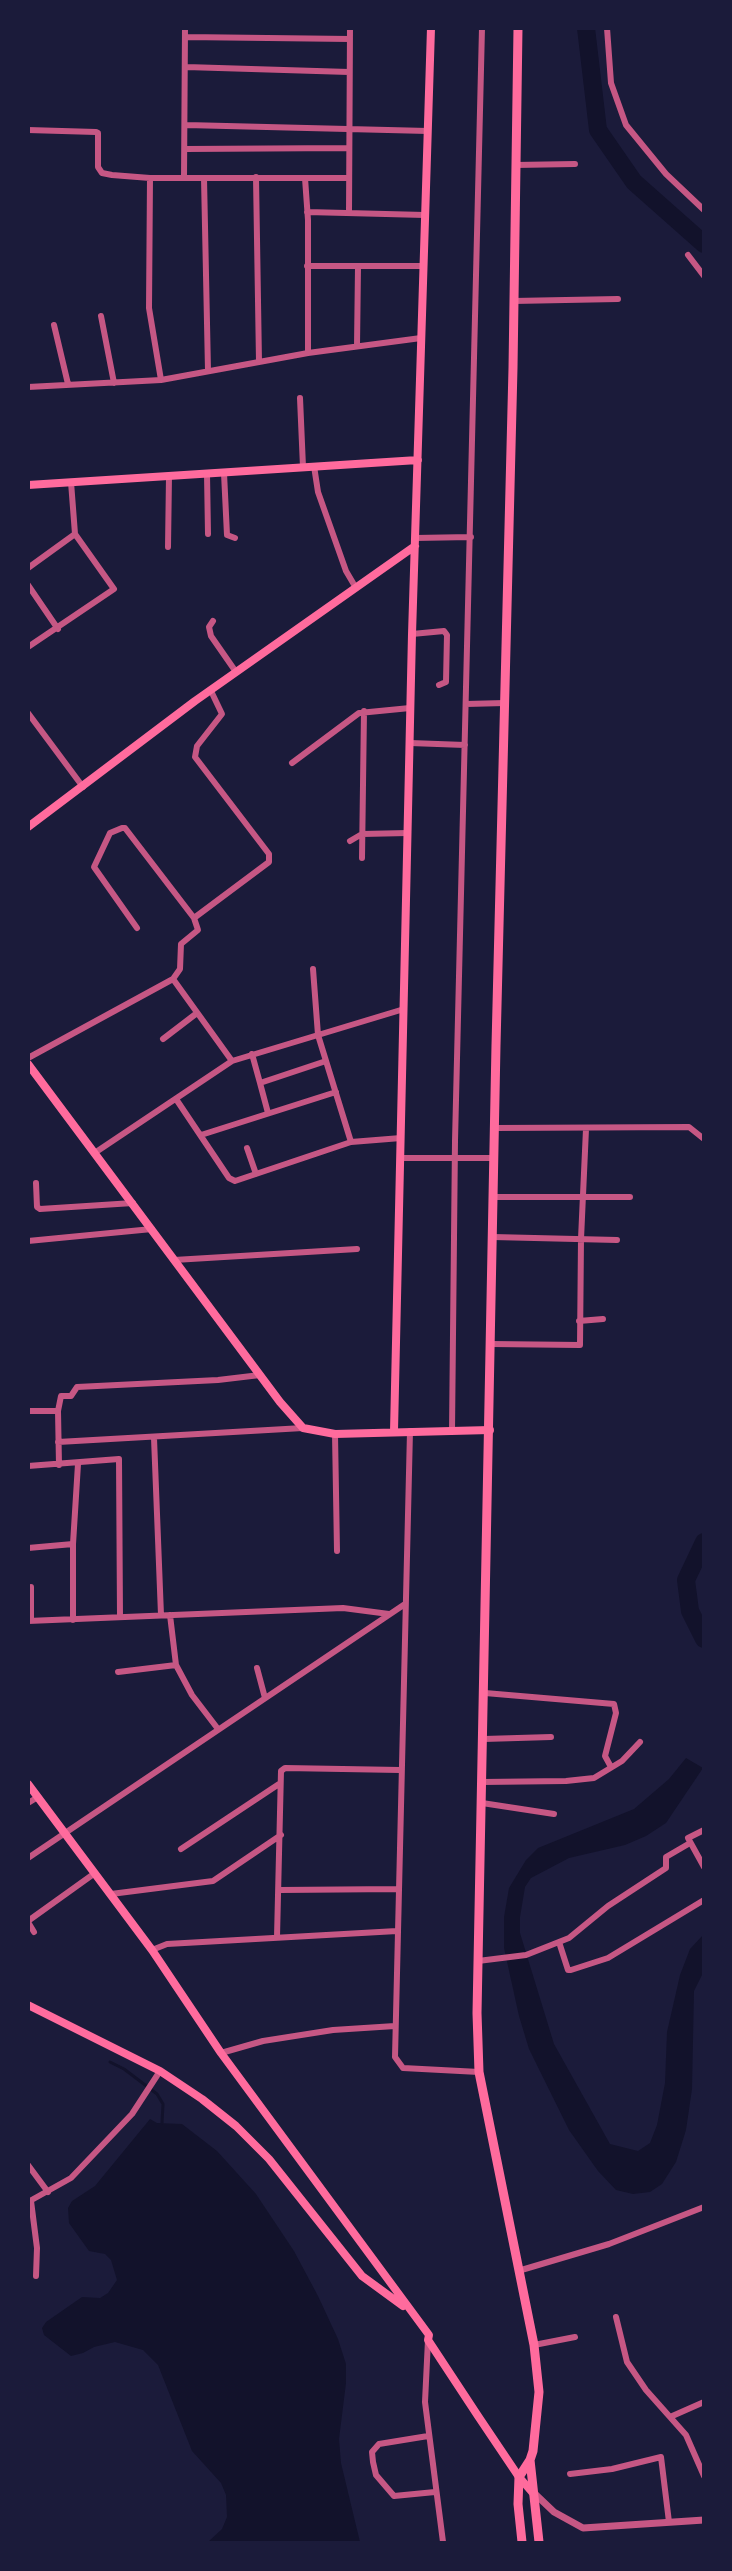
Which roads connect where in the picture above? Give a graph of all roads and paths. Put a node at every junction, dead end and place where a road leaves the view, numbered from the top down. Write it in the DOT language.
graph roads {
  1 [pos="185,28"];
  2 [pos="350,28"];
  3 [pos="430,28"];
  4 [pos="482,28"];
  5 [pos="518,28"];
  6 [pos="607,28"];
  7 [pos="185,37"];
  8 [pos="350,39"];
  9 [pos="186,67"];
  10 [pos="349,72"];
  11 [pos="186,125"];
  12 [pos="28,129"];
  13 [pos="348,129"];
  14 [pos="428,131"];
  15 [pos="185,148"];
  16 [pos="348,148"];
  17 [pos="575,164"];
  18 [pos="515,165"];
  19 [pos="256,177"];
  20 [pos="150,178"];
  21 [pos="184,178"];
  22 [pos="204,178"];
  23 [pos="305,178"];
  24 [pos="349,178"];
  25 [pos="704,210"];
  26 [pos="307,212"];
  27 [pos="349,213"];
  28 [pos="425,215"];
  29 [pos="688,255"];
  30 [pos="307,266"];
  31 [pos="424,266"];
  32 [pos="358,267"];
  33 [pos="704,276"];
  34 [pos="618,299"];
  35 [pos="513,301"];
  36 [pos="101,316"];
  37 [pos="54,325"];
  38 [pos="421,338"];
  39 [pos="357,346"];
  40 [pos="308,353"];
  41 [pos="259,362"];
  42 [pos="208,371"];
  43 [pos="161,380"];
  44 [pos="114,383"];
  45 [pos="68,384"];
  46 [pos="28,387"];
  47 [pos="300,398"];
  48 [pos="417,460"];
  49 [pos="303,466"];
  50 [pos="314,466"];
  51 [pos="207,474"];
  52 [pos="224,474"];
  53 [pos="170,476"];
  54 [pos="70,482"];
  55 [pos="28,485"];
  56 [pos="75,534"];
  57 [pos="208,534"];
  58 [pos="470,537"];
  59 [pos="235,538"];
  60 [pos="415,542"];
  61 [pos="168,547"];
  62 [pos="28,568"];
  63 [pos="28,585"];
  64 [pos="356,588"];
  65 [pos="213,621"];
  66 [pos="58,628"];
  67 [pos="412,634"];
  68 [pos="28,647"];
  69 [pos="236,672"];
  70 [pos="439,684"];
  71 [pos="211,691"];
  72 [pos="505,703"];
  73 [pos="466,704"];
  74 [pos="410,708"];
  75 [pos="364,711"];
  76 [pos="28,713"];
  77 [pos="410,742"];
  78 [pos="464,745"];
  79 [pos="292,763"];
  80 [pos="83,788"];
  81 [pos="28,827"];
  82 [pos="408,833"];
  83 [pos="362,834"];
  84 [pos="350,841"];
  85 [pos="362,858"];
  86 [pos="194,918"];
  87 [pos="138,928"];
  88 [pos="313,969"];
  89 [pos="173,978"];
  90 [pos="404,1009"];
  91 [pos="197,1013"];
  92 [pos="318,1035"];
  93 [pos="163,1039"];
  94 [pos="252,1054"];
  95 [pos="28,1058"];
  96 [pos="232,1061"];
  97 [pos="326,1061"];
  98 [pos="28,1064"];
  99 [pos="32,1076"];
  100 [pos="260,1083"];
  101 [pos="336,1092"];
  102 [pos="176,1099"];
  103 [pos="268,1113"];
  104 [pos="495,1128"];
  105 [pos="586,1128"];
  106 [pos="201,1135"];
  107 [pos="401,1138"];
  108 [pos="704,1139"];
  109 [pos="351,1142"];
  110 [pos="247,1148"];
  111 [pos="96,1152"];
  112 [pos="455,1157"];
  113 [pos="400,1158"];
  114 [pos="494,1158"];
  115 [pos="256,1174"];
  116 [pos="36,1183"];
  117 [pos="493,1197"];
  118 [pos="630,1197"];
  119 [pos="582,1199"];
  120 [pos="134,1203"];
  121 [pos="152,1229"];
  122 [pos="493,1238"];
  123 [pos="580,1239"];
  124 [pos="617,1240"];
  125 [pos="28,1241"];
  126 [pos="357,1249"];
  127 [pos="174,1260"];
  128 [pos="603,1319"];
  129 [pos="579,1321"];
  130 [pos="491,1344"];
  131 [pos="260,1375"];
  132 [pos="28,1411"];
  133 [pos="58,1411"];
  134 [pos="303,1428"];
  135 [pos="490,1430"];
  136 [pos="394,1431"];
  137 [pos="410,1431"];
  138 [pos="452,1431"];
  139 [pos="335,1434"];
  140 [pos="154,1437"];
  141 [pos="58,1442"];
  142 [pos="78,1464"];
  143 [pos="59,1465"];
  144 [pos="28,1467"];
  145 [pos="73,1544"];
  146 [pos="28,1548"];
  147 [pos="337,1551"];
  148 [pos="31,1587"];
  149 [pos="405,1604"];
  150 [pos="390,1614"];
  151 [pos="161,1615"];
  152 [pos="170,1615"];
  153 [pos="120,1617"];
  154 [pos="73,1620"];
  155 [pos="30,1621"];
  156 [pos="176,1665"];
  157 [pos="257,1668"];
  158 [pos="118,1671"];
  159 [pos="485,1694"];
  160 [pos="265,1698"];
  161 [pos="218,1730"];
  162 [pos="550,1737"];
  163 [pos="484,1739"];
  164 [pos="640,1742"];
  165 [pos="611,1767"];
  166 [pos="400,1770"];
  167 [pos="482,1782"];
  168 [pos="28,1784"];
  169 [pos="279,1784"];
  170 [pos="38,1797"];
  171 [pos="28,1803"];
  172 [pos="482,1803"];
  173 [pos="554,1815"];
  174 [pos="704,1830"];
  175 [pos="64,1834"];
  176 [pos="280,1835"];
  177 [pos="690,1843"];
  178 [pos="181,1849"];
  179 [pos="28,1858"];
  180 [pos="704,1866"];
  181 [pos="94,1873"];
  182 [pos="398,1889"];
  183 [pos="280,1890"];
  184 [pos="111,1894"];
  185 [pos="704,1900"];
  186 [pos="28,1922"];
  187 [pos="397,1931"];
  188 [pos="34,1932"];
  189 [pos="277,1937"];
  190 [pos="559,1942"];
  191 [pos="153,1950"];
  192 [pos="478,1961"];
  193 [pos="28,2005"];
  194 [pos="395,2026"];
  195 [pos="221,2053"];
  196 [pos="160,2071"];
  197 [pos="479,2072"];
  198 [pos="28,2165"];
  199 [pos="48,2192"];
  200 [pos="30,2202"];
  201 [pos="704,2207"];
  202 [pos="518,2271"];
  203 [pos="36,2276"];
  204 [pos="406,2308"];
  205 [pos="616,2317"];
  206 [pos="575,2337"];
  207 [pos="428,2340"];
  208 [pos="534,2345"];
  209 [pos="704,2402"];
  210 [pos="670,2417"];
  211 [pos="428,2436"];
  212 [pos="530,2460"];
  213 [pos="570,2474"];
  214 [pos="704,2476"];
  215 [pos="519,2477"];
  216 [pos="435,2492"];
  217 [pos="532,2492"];
  218 [pos="704,2520"];
  219 [pos="669,2522"];
  220 [pos="443,2542"];
  221 [pos="522,2542"];
  222 [pos="539,2542"];
  1 -- 7 [label="street"];
  2 -- 8 [label="street"];
  3 -- 14 [label="main road"];
  4 -- 58 [label="street"];
  5 -- 18 [label="main road"];
  6 -- 25 [label="street"];
  7 -- 8 [label="street"];
  7 -- 9 [label="street"];
  8 -- 10 [label="street"];
  9 -- 10 [label="street"];
  9 -- 11 [label="street"];
  10 -- 13 [label="street"];
  11 -- 13 [label="street"];
  11 -- 15 [label="street"];
  12 -- 20 [label="street"];
  13 -- 14 [label="street"];
  13 -- 16 [label="street"];
  14 -- 28 [label="main road"];
  15 -- 16 [label="street"];
  15 -- 21 [label="street"];
  16 -- 24 [label="street"];
  17 -- 18 [label="street"];
  18 -- 35 [label="main road"];
  19 -- 22 [label="street"];
  19 -- 23 [label="street"];
  19 -- 41 [label="street"];
  20 -- 21 [label="street"];
  20 -- 43 [label="street"];
  21 -- 22 [label="street"];
  22 -- 42 [label="street"];
  23 -- 24 [label="street"];
  23 -- 26 [label="street"];
  24 -- 27 [label="street"];
  26 -- 27 [label="street"];
  26 -- 30 [label="street"];
  27 -- 28 [label="street"];
  28 -- 31 [label="main road"];
  29 -- 33 [label="street"];
  30 -- 32 [label="street"];
  30 -- 40 [label="street"];
  31 -- 32 [label="street"];
  31 -- 38 [label="main road"];
  32 -- 39 [label="street"];
  34 -- 35 [label="street"];
  35 -- 72 [label="main road"];
  36 -- 44 [label="street"];
  37 -- 45 [label="street"];
  38 -- 39 [label="street"];
  38 -- 48 [label="main road"];
  39 -- 40 [label="street"];
  40 -- 41 [label="street"];
  41 -- 42 [label="street"];
  42 -- 43 [label="street"];
  43 -- 44 [label="street"];
  44 -- 45 [label="street"];
  45 -- 46 [label="street"];
  47 -- 49 [label="street"];
  48 -- 50 [label="main road"];
  48 -- 60 [label="main road"];
  49 -- 50 [label="main road"];
  49 -- 52 [label="main road"];
  50 -- 64 [label="street"];
  51 -- 52 [label="main road"];
  51 -- 53 [label="main road"];
  51 -- 57 [label="street"];
  52 -- 59 [label="street"];
  53 -- 54 [label="main road"];
  53 -- 61 [label="street"];
  54 -- 55 [label="main road"];
  54 -- 56 [label="street"];
  56 -- 62 [label="street"];
  56 -- 66 [label="street"];
  58 -- 60 [label="street"];
  58 -- 73 [label="street"];
  60 -- 64 [label="main road"];
  60 -- 67 [label="main road"];
  63 -- 66 [label="street"];
  64 -- 69 [label="main road"];
  65 -- 69 [label="street"];
  66 -- 68 [label="street"];
  67 -- 70 [label="street"];
  67 -- 74 [label="main road"];
  69 -- 71 [label="main road"];
  71 -- 80 [label="main road"];
  71 -- 86 [label="street"];
  72 -- 73 [label="street"];
  72 -- 104 [label="main road"];
  73 -- 78 [label="street"];
  74 -- 75 [label="street"];
  74 -- 77 [label="main road"];
  75 -- 79 [label="street"];
  75 -- 83 [label="street"];
  76 -- 80 [label="street"];
  77 -- 78 [label="street"];
  77 -- 82 [label="main road"];
  78 -- 112 [label="street"];
  80 -- 81 [label="main road"];
  82 -- 83 [label="street"];
  82 -- 90 [label="main road"];
  83 -- 84 [label="street"];
  83 -- 85 [label="street"];
  86 -- 87 [label="street"];
  86 -- 89 [label="street"];
  88 -- 92 [label="street"];
  89 -- 91 [label="street"];
  89 -- 95 [label="street"];
  90 -- 92 [label="street"];
  90 -- 107 [label="main road"];
  91 -- 93 [label="street"];
  91 -- 96 [label="street"];
  92 -- 94 [label="street"];
  92 -- 97 [label="street"];
  94 -- 96 [label="street"];
  94 -- 100 [label="street"];
  96 -- 102 [label="street"];
  97 -- 100 [label="street"];
  97 -- 101 [label="street"];
  98 -- 99 [label="main road"];
  99 -- 111 [label="main road"];
  100 -- 103 [label="street"];
  101 -- 103 [label="street"];
  101 -- 109 [label="street"];
  102 -- 106 [label="street"];
  102 -- 111 [label="street"];
  103 -- 106 [label="street"];
  104 -- 105 [label="street"];
  104 -- 114 [label="main road"];
  105 -- 108 [label="street"];
  105 -- 119 [label="street"];
  106 -- 115 [label="street"];
  107 -- 109 [label="street"];
  107 -- 113 [label="main road"];
  109 -- 115 [label="street"];
  110 -- 115 [label="street"];
  111 -- 120 [label="main road"];
  112 -- 113 [label="street"];
  112 -- 114 [label="street"];
  112 -- 138 [label="street"];
  113 -- 136 [label="main road"];
  114 -- 117 [label="main road"];
  116 -- 120 [label="street"];
  117 -- 119 [label="street"];
  117 -- 122 [label="main road"];
  118 -- 119 [label="street"];
  119 -- 123 [label="street"];
  120 -- 121 [label="main road"];
  121 -- 125 [label="street"];
  121 -- 127 [label="main road"];
  122 -- 123 [label="street"];
  122 -- 130 [label="main road"];
  123 -- 124 [label="street"];
  123 -- 129 [label="street"];
  126 -- 127 [label="street"];
  127 -- 131 [label="main road"];
  128 -- 129 [label="street"];
  129 -- 130 [label="street"];
  130 -- 135 [label="main road"];
  131 -- 133 [label="street"];
  131 -- 134 [label="main road"];
  132 -- 133 [label="street"];
  133 -- 141 [label="street"];
  134 -- 139 [label="main road"];
  134 -- 140 [label="street"];
  135 -- 138 [label="main road"];
  135 -- 159 [label="main road"];
  136 -- 137 [label="main road"];
  136 -- 139 [label="main road"];
  137 -- 138 [label="main road"];
  137 -- 149 [label="street"];
  139 -- 147 [label="street"];
  140 -- 141 [label="street"];
  140 -- 151 [label="street"];
  141 -- 143 [label="street"];
  142 -- 143 [label="street"];
  142 -- 145 [label="street"];
  142 -- 153 [label="street"];
  143 -- 144 [label="street"];
  145 -- 146 [label="street"];
  145 -- 154 [label="street"];
  148 -- 155 [label="street"];
  149 -- 150 [label="street"];
  149 -- 166 [label="street"];
  150 -- 152 [label="street"];
  150 -- 160 [label="street"];
  151 -- 152 [label="street"];
  151 -- 153 [label="street"];
  152 -- 156 [label="street"];
  153 -- 154 [label="street"];
  154 -- 155 [label="street"];
  156 -- 158 [label="street"];
  156 -- 161 [label="street"];
  157 -- 160 [label="street"];
  159 -- 163 [label="main road"];
  159 -- 165 [label="street"];
  160 -- 161 [label="street"];
  161 -- 175 [label="street"];
  162 -- 163 [label="street"];
  163 -- 167 [label="main road"];
  164 -- 165 [label="street"];
  165 -- 167 [label="street"];
  166 -- 169 [label="street"];
  166 -- 182 [label="street"];
  167 -- 172 [label="main road"];
  168 -- 170 [label="main road"];
  169 -- 176 [label="street"];
  169 -- 178 [label="street"];
  170 -- 171 [label="street"];
  170 -- 175 [label="main road"];
  172 -- 173 [label="street"];
  172 -- 192 [label="main road"];
  174 -- 177 [label="street"];
  175 -- 179 [label="street"];
  175 -- 181 [label="main road"];
  176 -- 183 [label="street"];
  176 -- 184 [label="street"];
  177 -- 180 [label="street"];
  177 -- 190 [label="street"];
  181 -- 184 [label="main road"];
  181 -- 186 [label="street"];
  182 -- 183 [label="street"];
  182 -- 187 [label="street"];
  183 -- 189 [label="street"];
  184 -- 191 [label="main road"];
  185 -- 190 [label="street"];
  186 -- 188 [label="street"];
  187 -- 189 [label="street"];
  187 -- 194 [label="street"];
  189 -- 191 [label="street"];
  190 -- 192 [label="street"];
  191 -- 195 [label="main road"];
  192 -- 197 [label="main road"];
  193 -- 196 [label="main road"];
  194 -- 195 [label="street"];
  194 -- 197 [label="street"];
  195 -- 204 [label="main road"];
  196 -- 199 [label="street"];
  196 -- 204 [label="main road"];
  197 -- 202 [label="main road"];
  198 -- 199 [label="street"];
  199 -- 200 [label="street"];
  200 -- 203 [label="street"];
  201 -- 202 [label="street"];
  202 -- 208 [label="main road"];
  204 -- 207 [label="main road"];
  205 -- 210 [label="street"];
  206 -- 208 [label="street"];
  207 -- 211 [label="street"];
  207 -- 215 [label="main road"];
  208 -- 212 [label="main road"];
  209 -- 210 [label="street"];
  210 -- 214 [label="street"];
  211 -- 216 [label="street"];
  211 -- 216 [label="street"];
  212 -- 215 [label="main road"];
  212 -- 217 [label="main road"];
  213 -- 219 [label="street"];
  215 -- 217 [label="main road"];
  215 -- 221 [label="main road"];
  216 -- 220 [label="street"];
  217 -- 219 [label="street"];
  217 -- 222 [label="main road"];
  218 -- 219 [label="street"];
}
